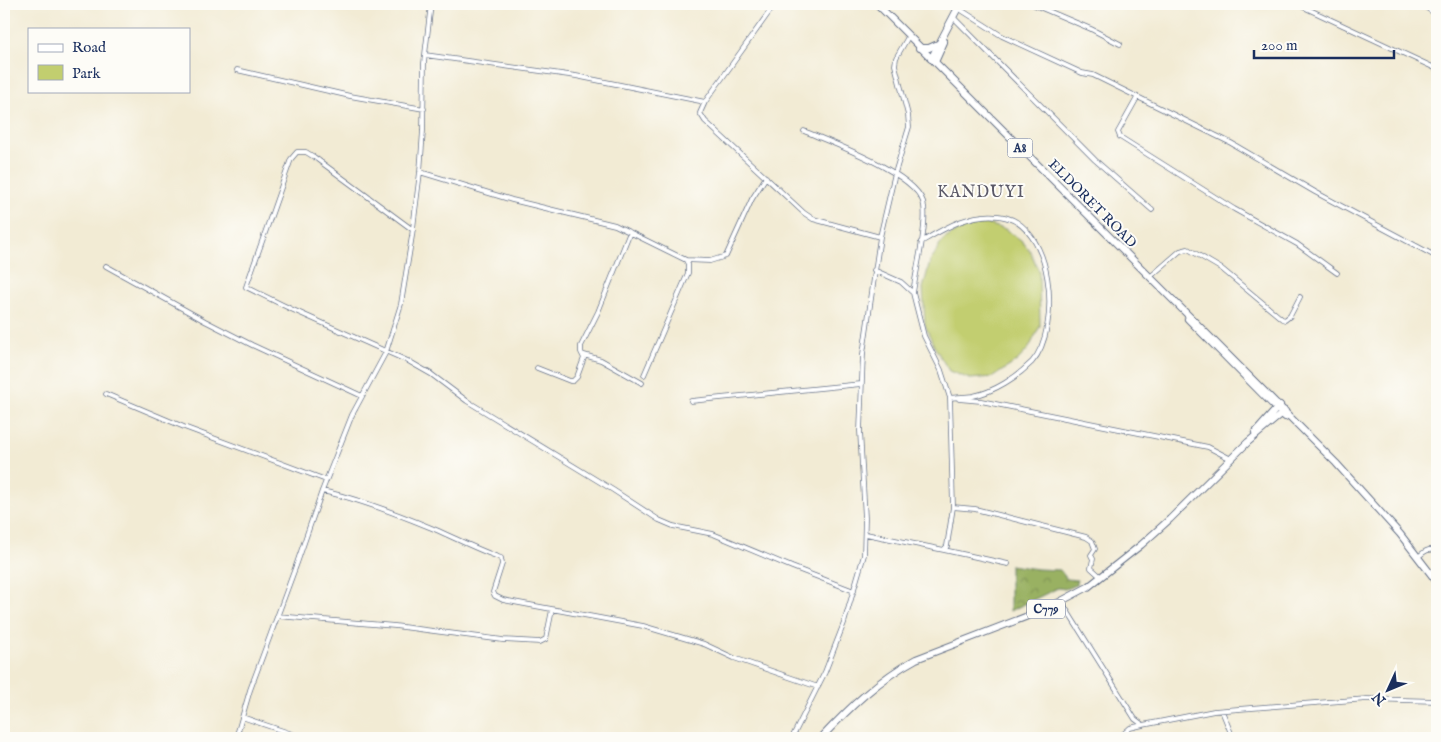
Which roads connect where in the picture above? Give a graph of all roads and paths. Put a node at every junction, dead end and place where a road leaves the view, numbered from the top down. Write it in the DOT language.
graph roads {
  1 [pos="430,4"];
  2 [pos="774,4"];
  3 [pos="877,4"];
  4 [pos="1032,4"];
  5 [pos="1297,4"];
  6 [pos="1421,4"];
  7 [pos="959,6"];
  8 [pos="1437,15"];
  9 [pos="954,18"];
  10 [pos="950,26"];
  11 [pos="908,37"];
  12 [pos="938,44"];
  13 [pos="1120,44"];
  14 [pos="919,48"];
  15 [pos="425,54"];
  16 [pos="933,60"];
  17 [pos="1437,69"];
  18 [pos="238,70"];
  19 [pos="1137,98"];
  20 [pos="705,102"];
  21 [pos="424,108"];
  22 [pos="804,131"];
  23 [pos="420,172"];
  24 [pos="895,173"];
  25 [pos="766,177"];
  26 [pos="1152,210"];
  27 [pos="413,230"];
  28 [pos="630,232"];
  29 [pos="880,237"];
  30 [pos="921,242"];
  31 [pos="1437,257"];
  32 [pos="686,260"];
  33 [pos="106,266"];
  34 [pos="874,270"];
  35 [pos="1337,273"];
  36 [pos="1150,277"];
  37 [pos="912,293"];
  38 [pos="1300,297"];
  39 [pos="386,352"];
  40 [pos="584,355"];
  41 [pos="537,368"];
  42 [pos="644,375"];
  43 [pos="642,383"];
  44 [pos="862,384"];
  45 [pos="106,394"];
  46 [pos="362,396"];
  47 [pos="950,398"];
  48 [pos="691,400"];
  49 [pos="1278,407"];
  50 [pos="1284,412"];
  51 [pos="1248,442"];
  52 [pos="1231,459"];
  53 [pos="326,480"];
  54 [pos="322,491"];
  55 [pos="952,507"];
  56 [pos="866,534"];
  57 [pos="944,550"];
  58 [pos="1437,551"];
  59 [pos="1418,557"];
  60 [pos="1008,564"];
  61 [pos="1102,577"];
  62 [pos="1437,582"];
  63 [pos="854,591"];
  64 [pos="1061,601"];
  65 [pos="552,610"];
  66 [pos="277,616"];
  67 [pos="818,688"];
  68 [pos="1437,701"];
  69 [pos="1222,711"];
  70 [pos="242,717"];
  71 [pos="1143,725"];
  72 [pos="236,738"];
  73 [pos="304,738"];
  74 [pos="792,738"];
  75 [pos="821,738"];
  76 [pos="1119,738"];
  77 [pos="1233,738"];
  1 -- 15 [label="street"];
  2 -- 20 [label="street"];
  3 -- 11 [label="main road, ELDORET ROAD / A8"];
  4 -- 13 [label="street"];
  5 -- 17 [label="street"];
  6 -- 8 [label="street"];
  7 -- 9 [label="main road"];
  7 -- 19 [label="street"];
  9 -- 10 [label="main road"];
  9 -- 26 [label="street"];
  10 -- 12 [label="main road"];
  10 -- 16 [label="main road"];
  11 -- 14 [label="main road, ELDORET ROAD / A8"];
  11 -- 24 [label="street"];
  12 -- 14 [label="main road"];
  12 -- 16 [label="main road"];
  14 -- 16 [label="main road, ELDORET ROAD / A8"];
  15 -- 20 [label="street"];
  15 -- 21 [label="street"];
  16 -- 36 [label="main road, ELDORET ROAD / A8"];
  18 -- 21 [label="street"];
  19 -- 31 [label="street"];
  19 -- 35 [label="street"];
  20 -- 25 [label="street"];
  21 -- 23 [label="street"];
  22 -- 24 [label="street"];
  23 -- 27 [label="street"];
  23 -- 28 [label="street"];
  24 -- 29 [label="street"];
  24 -- 30 [label="street"];
  25 -- 29 [label="street"];
  25 -- 32 [label="street"];
  27 -- 39 [label="street"];
  27 -- 39 [label="street"];
  28 -- 32 [label="street"];
  28 -- 40 [label="street"];
  29 -- 34 [label="street"];
  30 -- 37 [label="street"];
  30 -- 47 [label="street"];
  32 -- 42 [label="street"];
  33 -- 46 [label="street"];
  34 -- 37 [label="street"];
  34 -- 44 [label="street"];
  36 -- 38 [label="street"];
  36 -- 49 [label="main road, ELDORET ROAD / A8"];
  37 -- 47 [label="street"];
  39 -- 46 [label="street"];
  39 -- 63 [label="street"];
  40 -- 41 [label="street"];
  40 -- 43 [label="street"];
  44 -- 48 [label="street"];
  44 -- 56 [label="street"];
  45 -- 53 [label="street"];
  46 -- 53 [label="street"];
  47 -- 52 [label="street"];
  47 -- 55 [label="street"];
  49 -- 50 [label="main road, ELDORET ROAD / A8"];
  49 -- 51 [label="main road, C779"];
  50 -- 51 [label="main road, C779"];
  50 -- 59 [label="main road, ELDORET ROAD / A8"];
  51 -- 52 [label="main road, C779"];
  52 -- 61 [label="main road, C779"];
  53 -- 54 [label="street"];
  54 -- 65 [label="street"];
  54 -- 66 [label="street"];
  55 -- 57 [label="street"];
  55 -- 61 [label="street"];
  56 -- 57 [label="street"];
  56 -- 63 [label="street"];
  57 -- 60 [label="street"];
  58 -- 59 [label="street"];
  59 -- 62 [label="main road, ELDORET ROAD / A8"];
  61 -- 64 [label="main road, C779"];
  63 -- 67 [label="street"];
  64 -- 71 [label="street"];
  64 -- 75 [label="main road, C779"];
  65 -- 66 [label="street"];
  65 -- 67 [label="street"];
  66 -- 70 [label="street"];
  67 -- 74 [label="street"];
  68 -- 69 [label="street"];
  69 -- 71 [label="street"];
  69 -- 77 [label="street"];
  70 -- 72 [label="street"];
  70 -- 73 [label="street"];
  71 -- 76 [label="street"];
}
